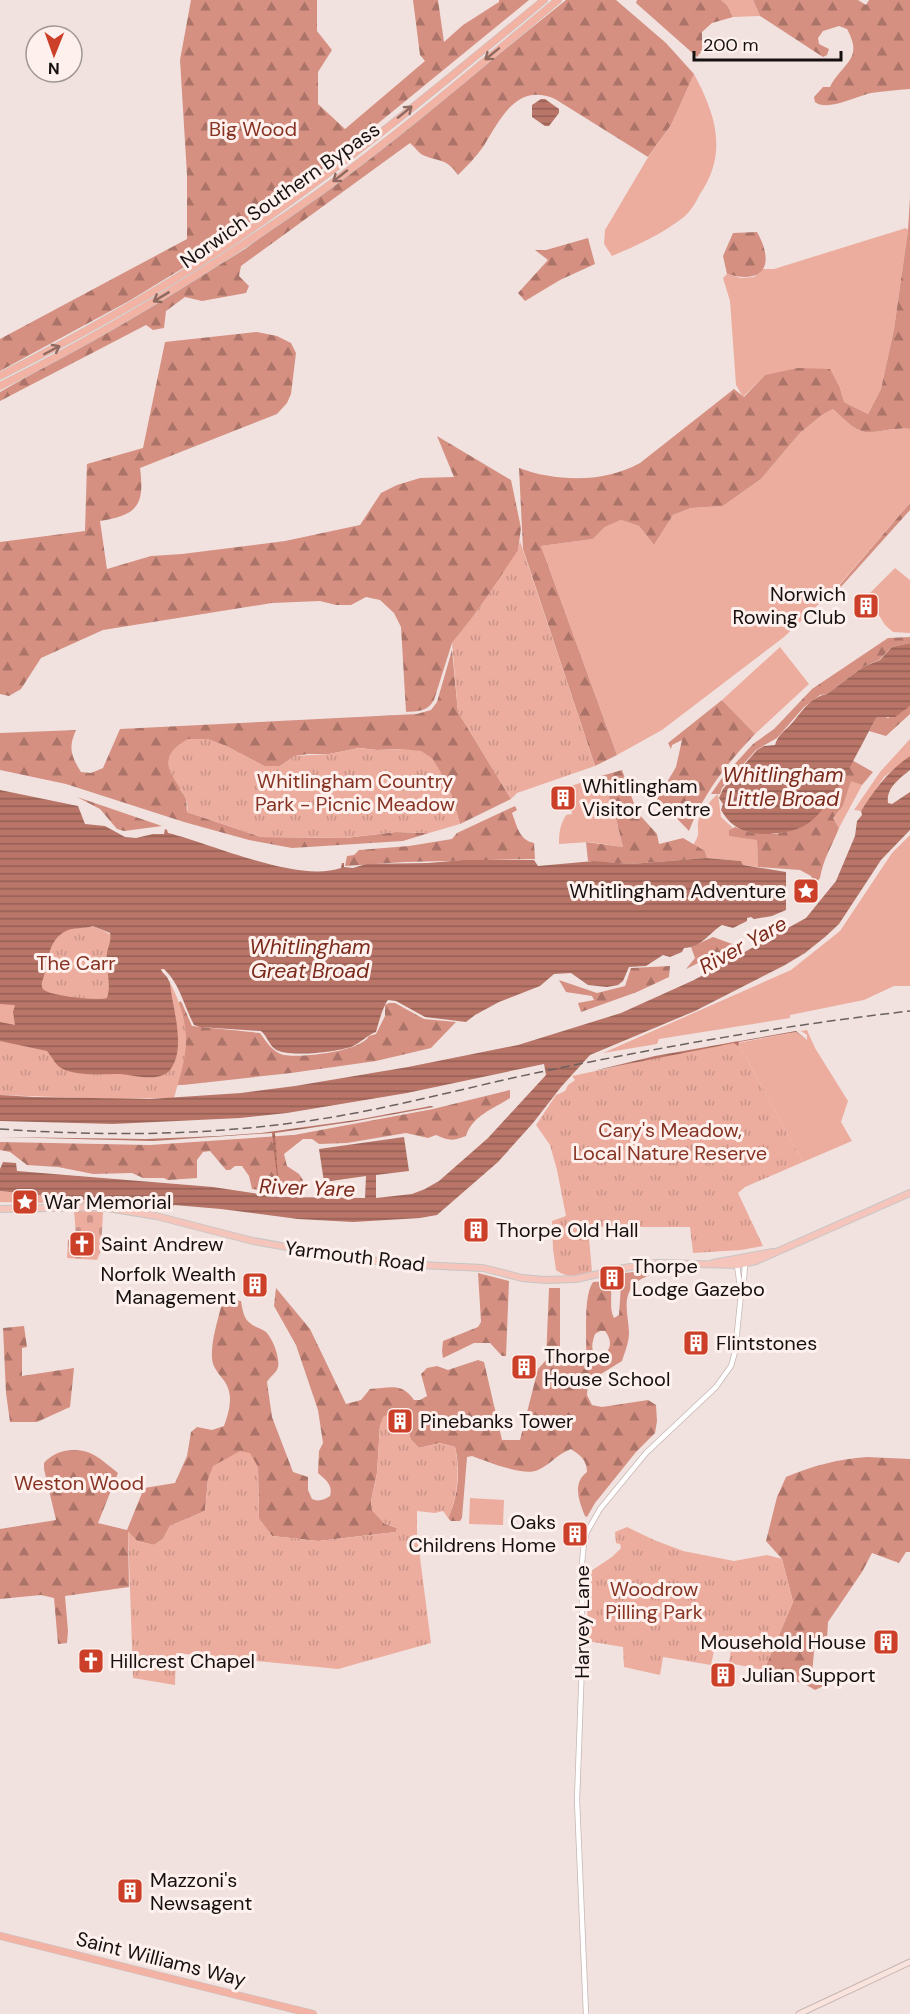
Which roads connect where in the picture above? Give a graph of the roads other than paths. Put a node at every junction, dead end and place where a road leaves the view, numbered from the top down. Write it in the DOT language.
graph roads {
  1 [pos="544,0"];
  2 [pos="559,0"];
  3 [pos="0,376"];
  4 [pos="0,387"];
  5 [pos="910,1193"];
  6 [pos="0,1209"];
  7 [pos="741,1261"];
  8 [pos="0,1936"];
  9 [pos="910,1962"];
  10 [pos="314,2014"];
  11 [pos="586,2014"];
  12 [pos="799,2014"];
  3 -- 1 [label="highway, Norwich Southern Bypass, one-way"];
  2 -- 4 [label="highway, Norwich Southern Bypass, one-way"];
  5 -- 7 [label="main road, Yarmouth Road"];
  6 -- 7 [label="main road, Yarmouth Road"];
  7 -- 11 [label="street, Harvey Lane"];
  8 -- 10 [label="highway, Saint Williams Way"];
  9 -- 12 [label="main road"];
}
